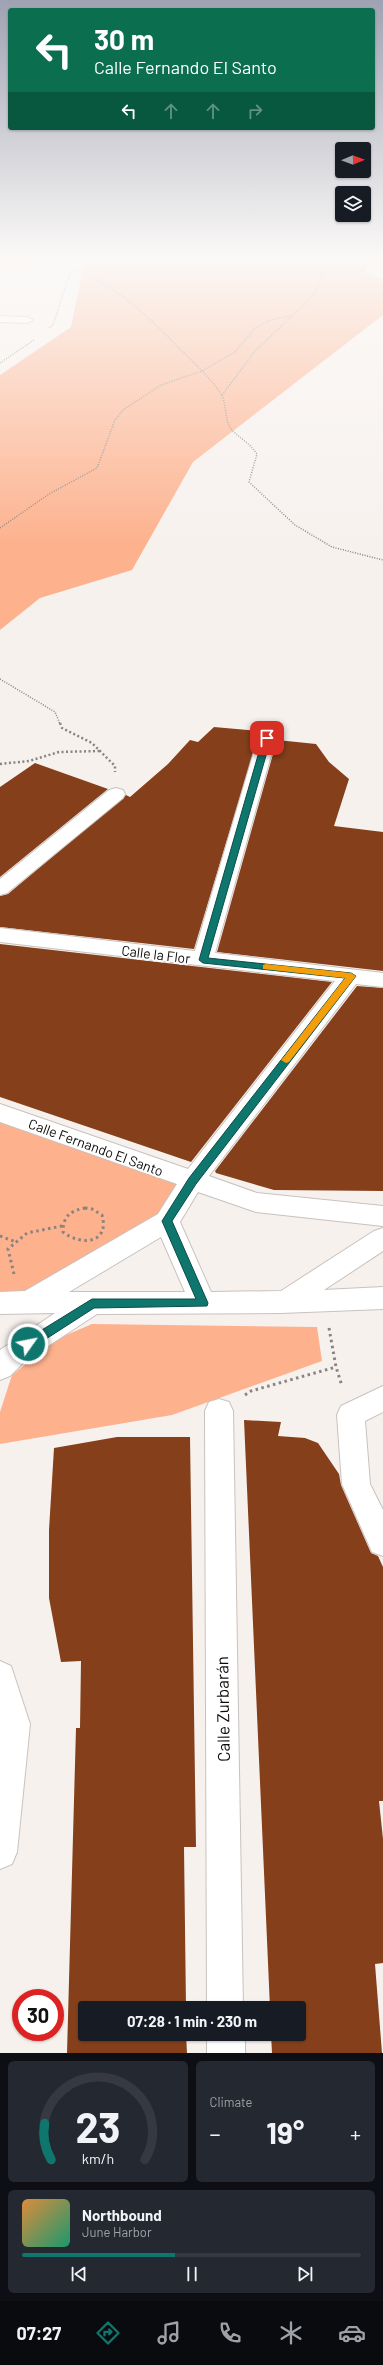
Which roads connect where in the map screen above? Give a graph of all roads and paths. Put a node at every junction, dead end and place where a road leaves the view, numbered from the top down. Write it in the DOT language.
graph roads {
  1 [pos="186,355"];
  2 [pos="230,355"];
  3 [pos="251,355"];
  4 [pos="202,371"];
  5 [pos="222,395"];
  6 [pos="0,528"];
  7 [pos="383,560"];
  8 [pos="0,679"];
  9 [pos="267,738"];
  10 [pos="100,751"];
  11 [pos="0,764"];
  12 [pos="116,794"];
  13 [pos="0,890"];
  14 [pos="0,936"];
  15 [pos="203,960"];
  16 [pos="351,976"];
  17 [pos="383,980"];
  18 [pos="0,1113"];
  19 [pos="192,1181"];
  20 [pos="383,1216"];
  21 [pos="167,1221"];
  22 [pos="62,1226"];
  23 [pos="0,1236"];
  24 [pos="383,1238"];
  25 [pos="17,1242"];
  26 [pos="383,1298"];
  27 [pos="30,1301"];
  28 [pos="286,1302"];
  29 [pos="324,1302"];
  30 [pos="0,1303"];
  31 [pos="92,1303"];
  32 [pos="203,1303"];
  33 [pos="0,1368"];
  34 [pos="383,1398"];
  35 [pos="218,1411"];
  36 [pos="383,1542"];
  37 [pos="0,1677"];
  38 [pos="0,1852"];
  39 [pos="225,2001"];
  40 [pos="226,2041"];
  41 [pos="226,2053"];
  1 -- 4 [label="path"];
  2 -- 4 [label="path"];
  3 -- 5 [label="path"];
  4 -- 5 [label="path"];
  4 -- 6 [label="path"];
  5 -- 7 [label="path"];
  8 -- 10 [label="path"];
  9 -- 15 [label="main road"];
  10 -- 11 [label="path"];
  10 -- 12 [label="path"];
  12 -- 13 [label="main road"];
  14 -- 15 [label="main road, Calle la Flor"];
  15 -- 16 [label="main road, Calle la Flor"];
  16 -- 17 [label="main road, Calle la Flor"];
  16 -- 19 [label="main road"];
  18 -- 19 [label="main road, Calle Fernando El Santo"];
  19 -- 20 [label="main road, Calle Fernando El Santo"];
  19 -- 21 [label="main road"];
  21 -- 27 [label="main road"];
  21 -- 32 [label="main road"];
  22 -- 22 [label="path"];
  22 -- 25 [label="path"];
  23 -- 25 [label="path"];
  24 -- 28 [label="main road"];
  25 -- 27 [label="path"];
  26 -- 29 [label="main road"];
  27 -- 30 [label="main road"];
  27 -- 31 [label="main road"];
  28 -- 29 [label="main road"];
  28 -- 32 [label="main road"];
  29 -- 35 [label="path"];
  31 -- 32 [label="main road"];
  31 -- 33 [label="main road"];
  34 -- 36 [label="main road"];
  35 -- 39 [label="main road, Calle Zurbarán"];
  37 -- 38 [label="main road"];
  40 -- 41 [label="main road"];
}
